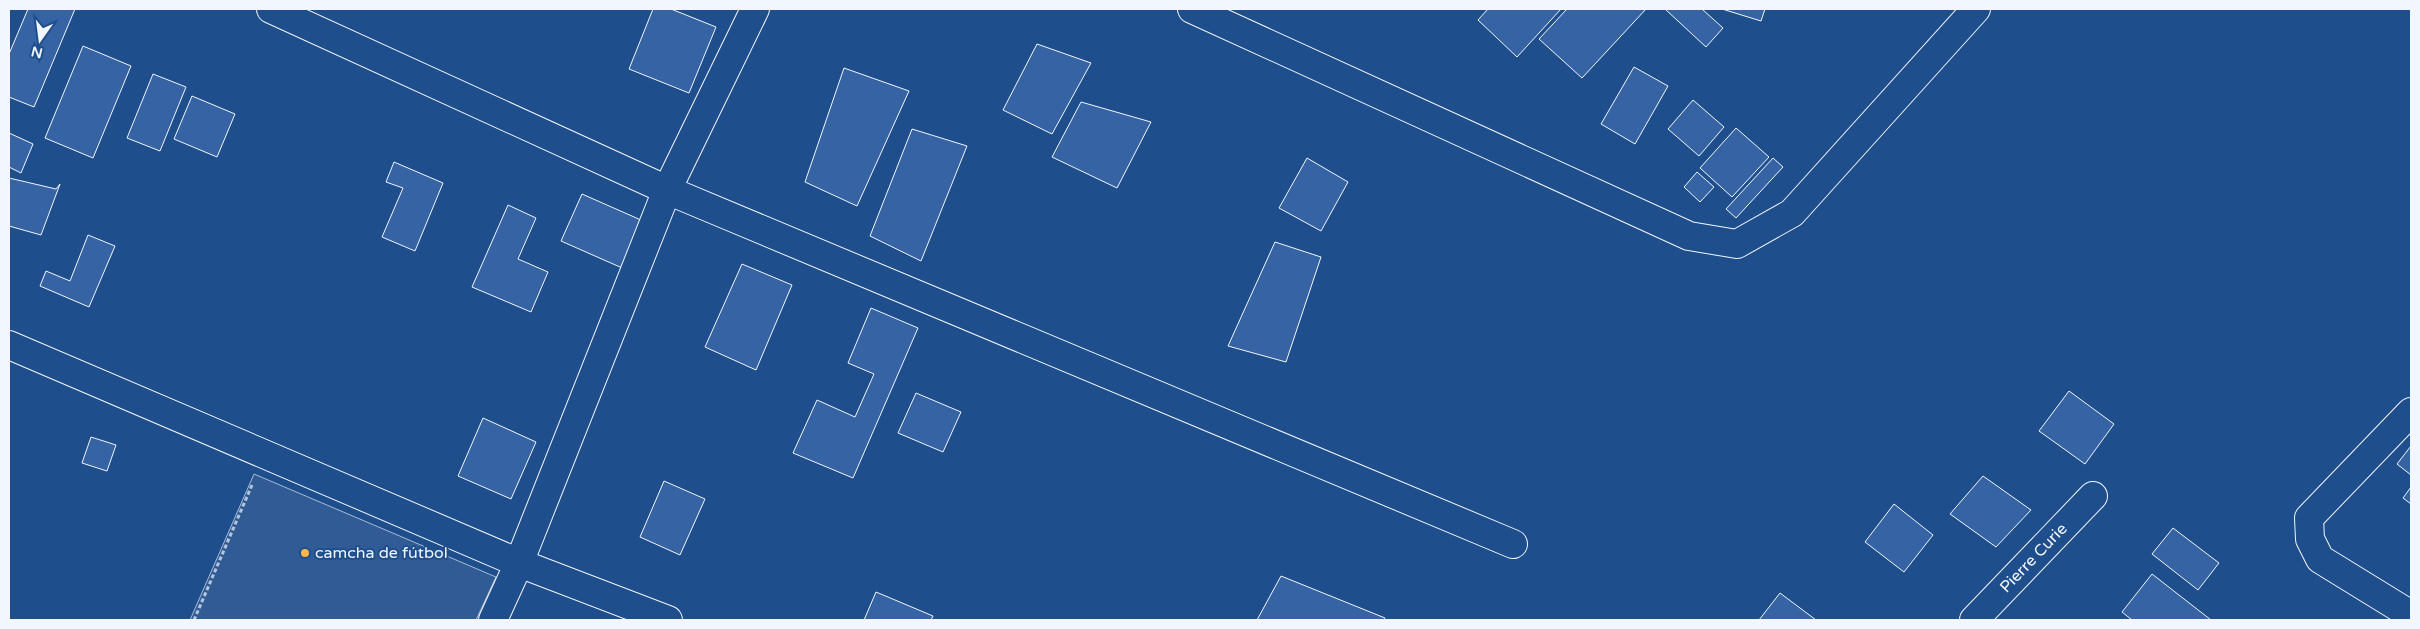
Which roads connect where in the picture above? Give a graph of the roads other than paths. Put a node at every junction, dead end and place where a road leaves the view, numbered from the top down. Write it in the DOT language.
graph roads {
  1 [pos="271,9"];
  2 [pos="755,9"];
  3 [pos="1192,9"];
  4 [pos="1976,9"];
  5 [pos="667,190"];
  6 [pos="9,345"];
  7 [pos="2411,412"];
  8 [pos="2093,496"];
  9 [pos="1513,544"];
  10 [pos="519,563"];
  11 [pos="2411,615"];
  12 [pos="493,620"];
  13 [pos="668,620"];
  14 [pos="1974,620"];
  1 -- 5 [label="street"];
  2 -- 5 [label="street"];
  3 -- 4 [label="street"];
  5 -- 9 [label="street"];
  5 -- 10 [label="street"];
  6 -- 10 [label="street"];
  7 -- 11 [label="street"];
  8 -- 14 [label="street, Pierre Curie"];
  10 -- 12 [label="street"];
  10 -- 13 [label="street"];
}
